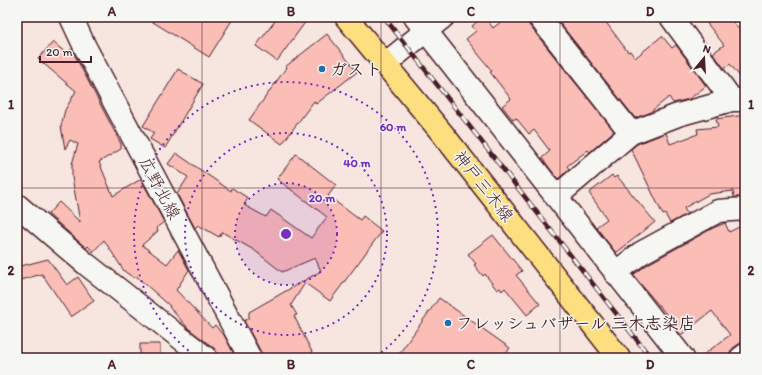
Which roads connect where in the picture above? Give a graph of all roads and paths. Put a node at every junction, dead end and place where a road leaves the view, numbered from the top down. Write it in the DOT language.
graph roads {
  1 [pos="71,17"];
  2 [pos="346,17"];
  3 [pos="443,17"];
  4 [pos="539,17"];
  5 [pos="671,17"];
  6 [pos="420,24"];
  7 [pos="386,64"];
  8 [pos="739,100"];
  9 [pos="631,133"];
  10 [pos="556,197"];
  11 [pos="17,205"];
  12 [pos="745,209"];
  13 [pos="616,273"];
  14 [pos="745,355"];
  15 [pos="206,358"];
  16 [pos="250,358"];
  17 [pos="619,358"];
  18 [pos="683,358"];
  19 [pos="741,358"];
  1 -- 16 [label="street, 広野北線"];
  2 -- 7 [label="main road, 神戸三木線"];
  3 -- 6 [label="street"];
  4 -- 9 [label="street"];
  5 -- 8 [label="street"];
  6 -- 7 [label="street"];
  6 -- 10 [label="street"];
  7 -- 17 [label="main road, 神戸三木線"];
  8 -- 9 [label="street"];
  9 -- 10 [label="street"];
  10 -- 13 [label="street"];
  11 -- 15 [label="street"];
  12 -- 13 [label="street"];
  13 -- 18 [label="street"];
  14 -- 19 [label="street"];
}
